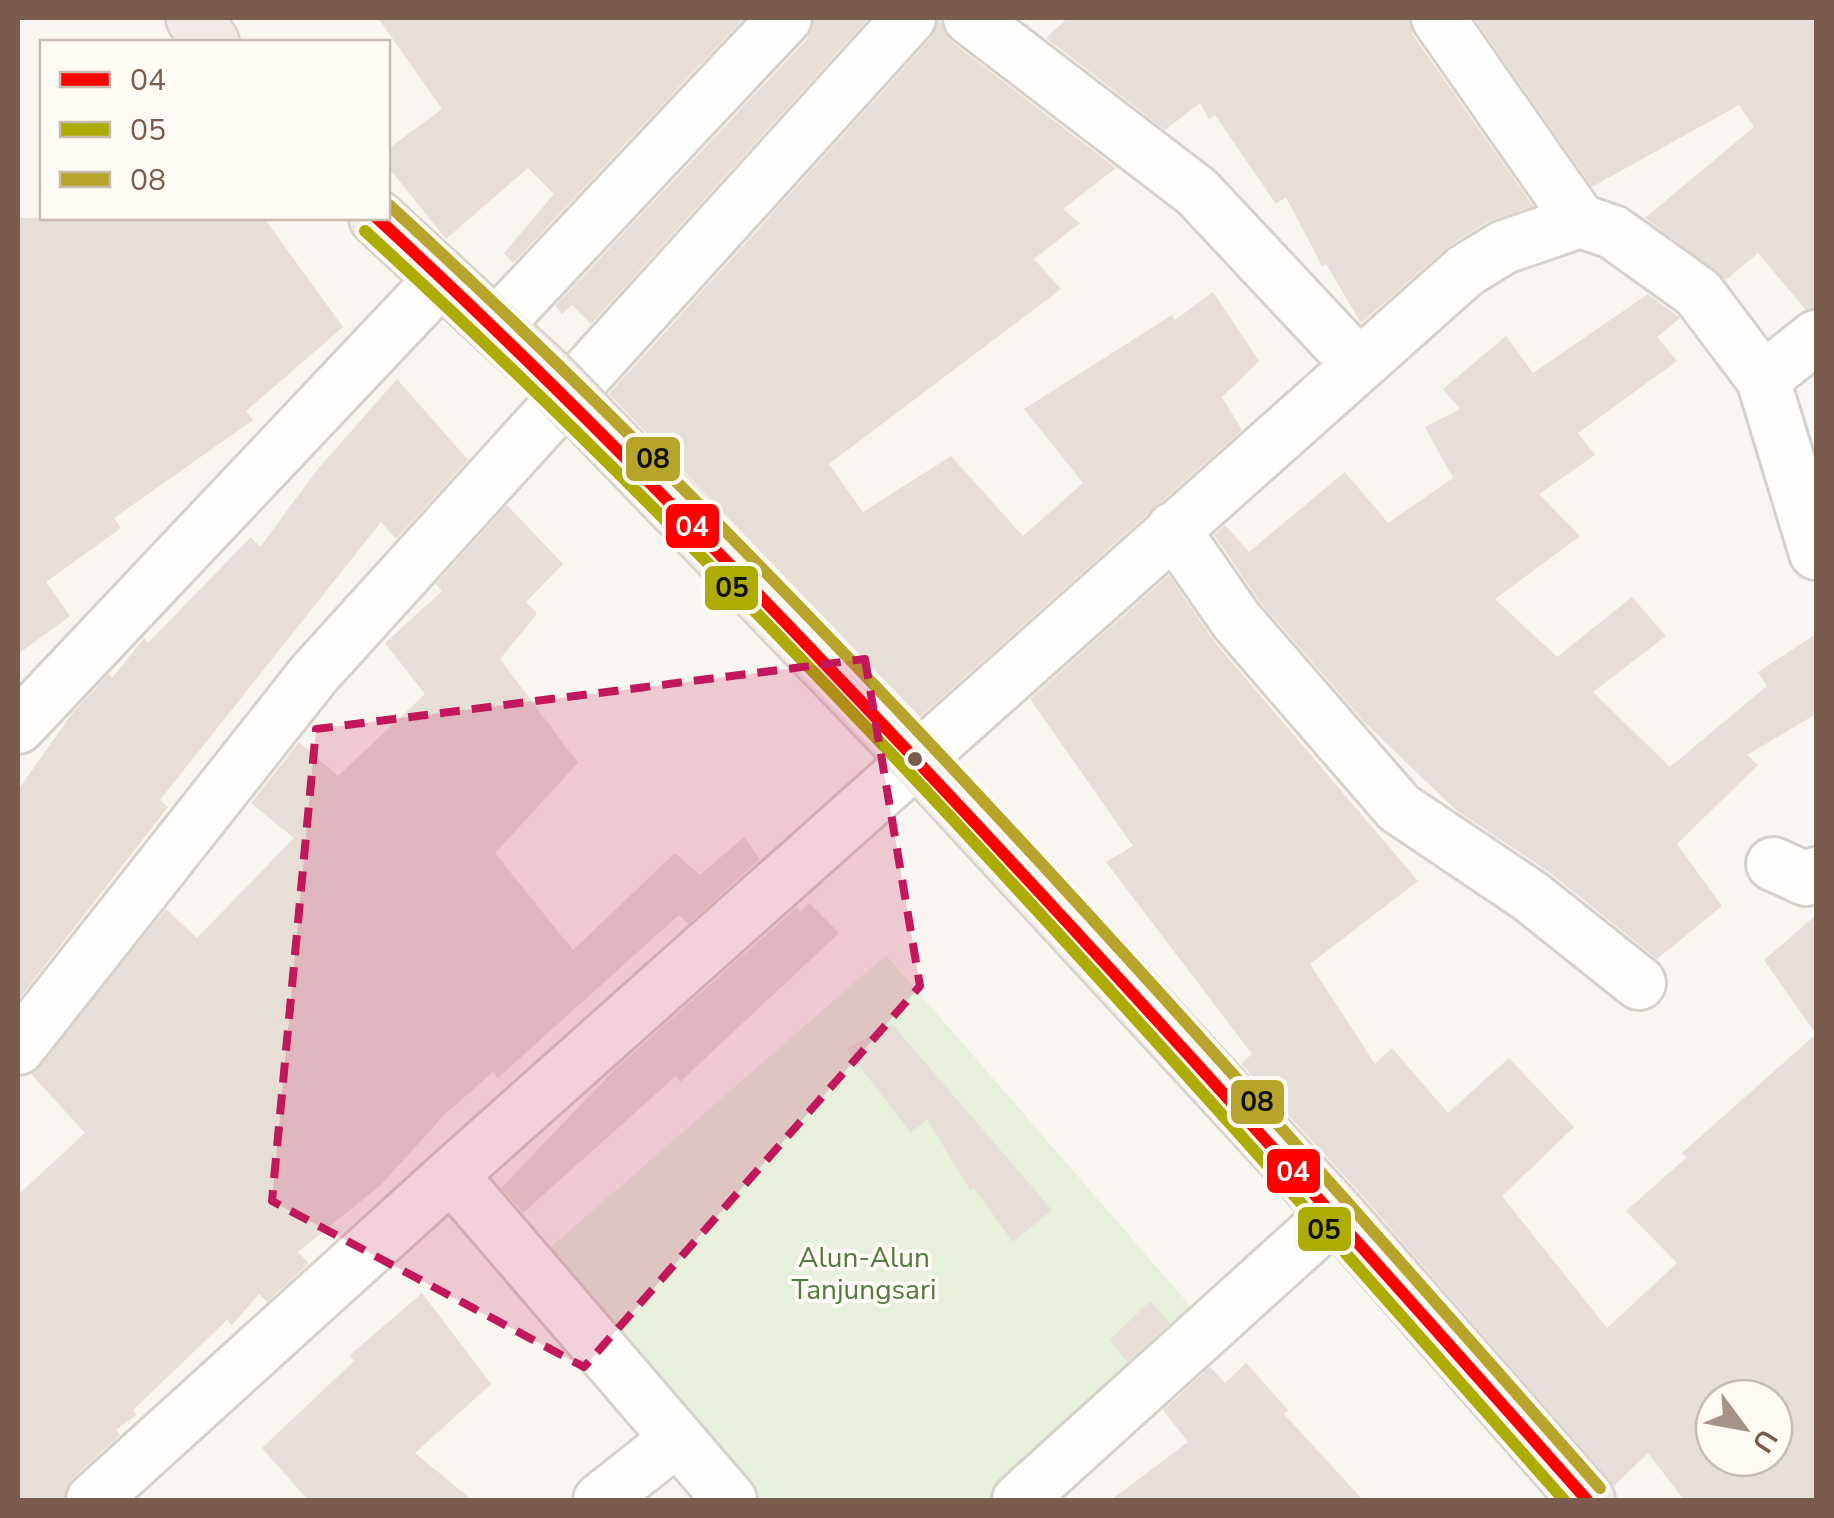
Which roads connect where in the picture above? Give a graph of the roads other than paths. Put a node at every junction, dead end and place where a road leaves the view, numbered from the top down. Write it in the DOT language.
graph roads {
  1 [pos="194,18"];
  2 [pos="784,18"];
  3 [pos="909,18"];
  4 [pos="970,18"];
  5 [pos="1438,18"];
  6 [pos="210,40"];
  7 [pos="379,220"];
  8 [pos="1580,220"];
  9 [pos="443,277"];
  10 [pos="495,326"];
  11 [pos="1816,338"];
  12 [pos="1358,364"];
  13 [pos="1764,378"];
  14 [pos="1173,529"];
  15 [pos="1816,552"];
  16 [pos="22,719"];
  17 [pos="916,758"];
  18 [pos="1639,983"];
  19 [pos="18,1048"];
  20 [pos="452,1175"];
  21 [pos="1336,1213"];
  22 [pos="677,1438"];
  23 [pos="94,1500"];
  24 [pos="600,1500"];
  25 [pos="730,1500"];
  26 [pos="1019,1500"];
  27 [pos="1587,1500"];
  1 -- 6 [label="highway"];
  2 -- 10 [label="street"];
  3 -- 19 [label="street"];
  4 -- 12 [label="street"];
  5 -- 8 [label="street"];
  7 -- 9 [label="highway"];
  8 -- 12 [label="street"];
  8 -- 13 [label="street"];
  9 -- 10 [label="highway"];
  9 -- 16 [label="street"];
  10 -- 17 [label="highway, bridge"];
  11 -- 13 [label="street"];
  12 -- 14 [label="street"];
  13 -- 15 [label="street"];
  14 -- 17 [label="street"];
  14 -- 18 [label="street"];
  17 -- 20 [label="street"];
  17 -- 21 [label="highway"];
  20 -- 22 [label="street"];
  20 -- 23 [label="street"];
  21 -- 26 [label="street"];
  21 -- 27 [label="highway"];
  22 -- 24 [label="street"];
  22 -- 25 [label="street"];
}
